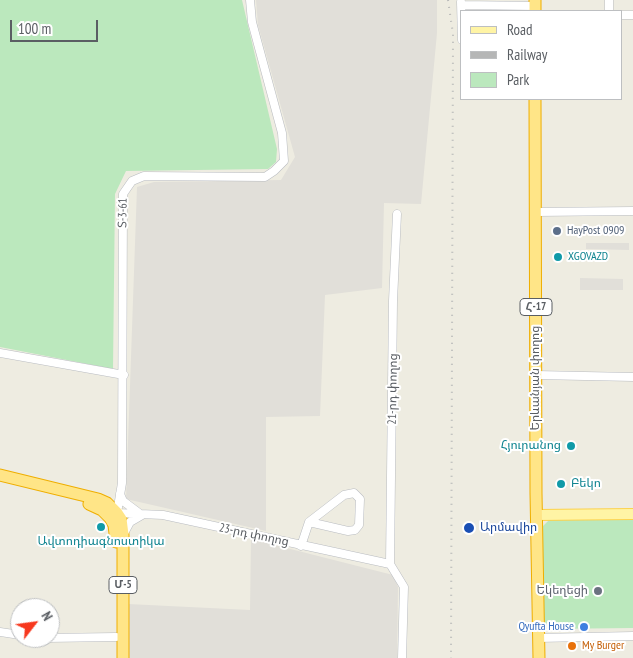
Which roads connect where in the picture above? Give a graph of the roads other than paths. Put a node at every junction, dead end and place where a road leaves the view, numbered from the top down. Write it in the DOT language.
graph roads {
  1 [pos="250,0"];
  2 [pos="461,2"];
  3 [pos="535,6"];
  4 [pos="535,100"];
  5 [pos="633,211"];
  6 [pos="536,212"];
  7 [pos="397,214"];
  8 [pos="0,353"];
  9 [pos="124,375"];
  10 [pos="536,375"];
  11 [pos="633,377"];
  12 [pos="0,475"];
  13 [pos="0,483"];
  14 [pos="120,494"];
  15 [pos="99,500"];
  16 [pos="633,514"];
  17 [pos="114,515"];
  18 [pos="142,515"];
  19 [pos="538,516"];
  20 [pos="309,522"];
  21 [pos="123,534"];
  22 [pos="302,546"];
  23 [pos="390,564"];
  24 [pos="633,636"];
  25 [pos="116,637"];
  26 [pos="60,638"];
  27 [pos="538,638"];
  28 [pos="116,658"];
  29 [pos="123,658"];
  30 [pos="402,658"];
  31 [pos="539,658"];
  1 -- 9 [label="street, Տ-3-61 / Տ-3-61"];
  2 -- 3 [label="street"];
  4 -- 6 [label="highway, Երևանյան փողոց / Հ-17"];
  5 -- 6 [label="street"];
  6 -- 10 [label="highway, Երևանյան փողոց / Հ-17"];
  7 -- 23 [label="street, 21-րդ փողոց"];
  8 -- 9 [label="street"];
  9 -- 14 [label="street, Տ-3-61 / Տ-3-61"];
  10 -- 11 [label="street"];
  10 -- 19 [label="highway, Երևանյան փողոց / Հ-17"];
  12 -- 15 [label="highway"];
  13 -- 17 [label="highway"];
  14 -- 15 [label="street"];
  14 -- 17 [label="street, Տ-3-61 / Տ-3-61"];
  14 -- 18 [label="street"];
  15 -- 17 [label="highway"];
  16 -- 19 [label="main road"];
  17 -- 18 [label="street, 23-րդ փողոց"];
  17 -- 21 [label="highway, Մ-5"];
  17 -- 25 [label="highway, Մ-5"];
  18 -- 21 [label="street"];
  18 -- 22 [label="street, 23-րդ փողոց"];
  19 -- 27 [label="highway, Երևանյան փողոց / Հ-17"];
  20 -- 20 [label="street"];
  20 -- 22 [label="street"];
  21 -- 29 [label="highway, Մ-5"];
  22 -- 23 [label="street, 23-րդ փողոց"];
  23 -- 30 [label="street"];
  24 -- 27 [label="street"];
  25 -- 26 [label="street"];
  25 -- 28 [label="highway, Մ-5"];
  27 -- 31 [label="highway, Երևանյան փողոց / Հ-17"];
}
